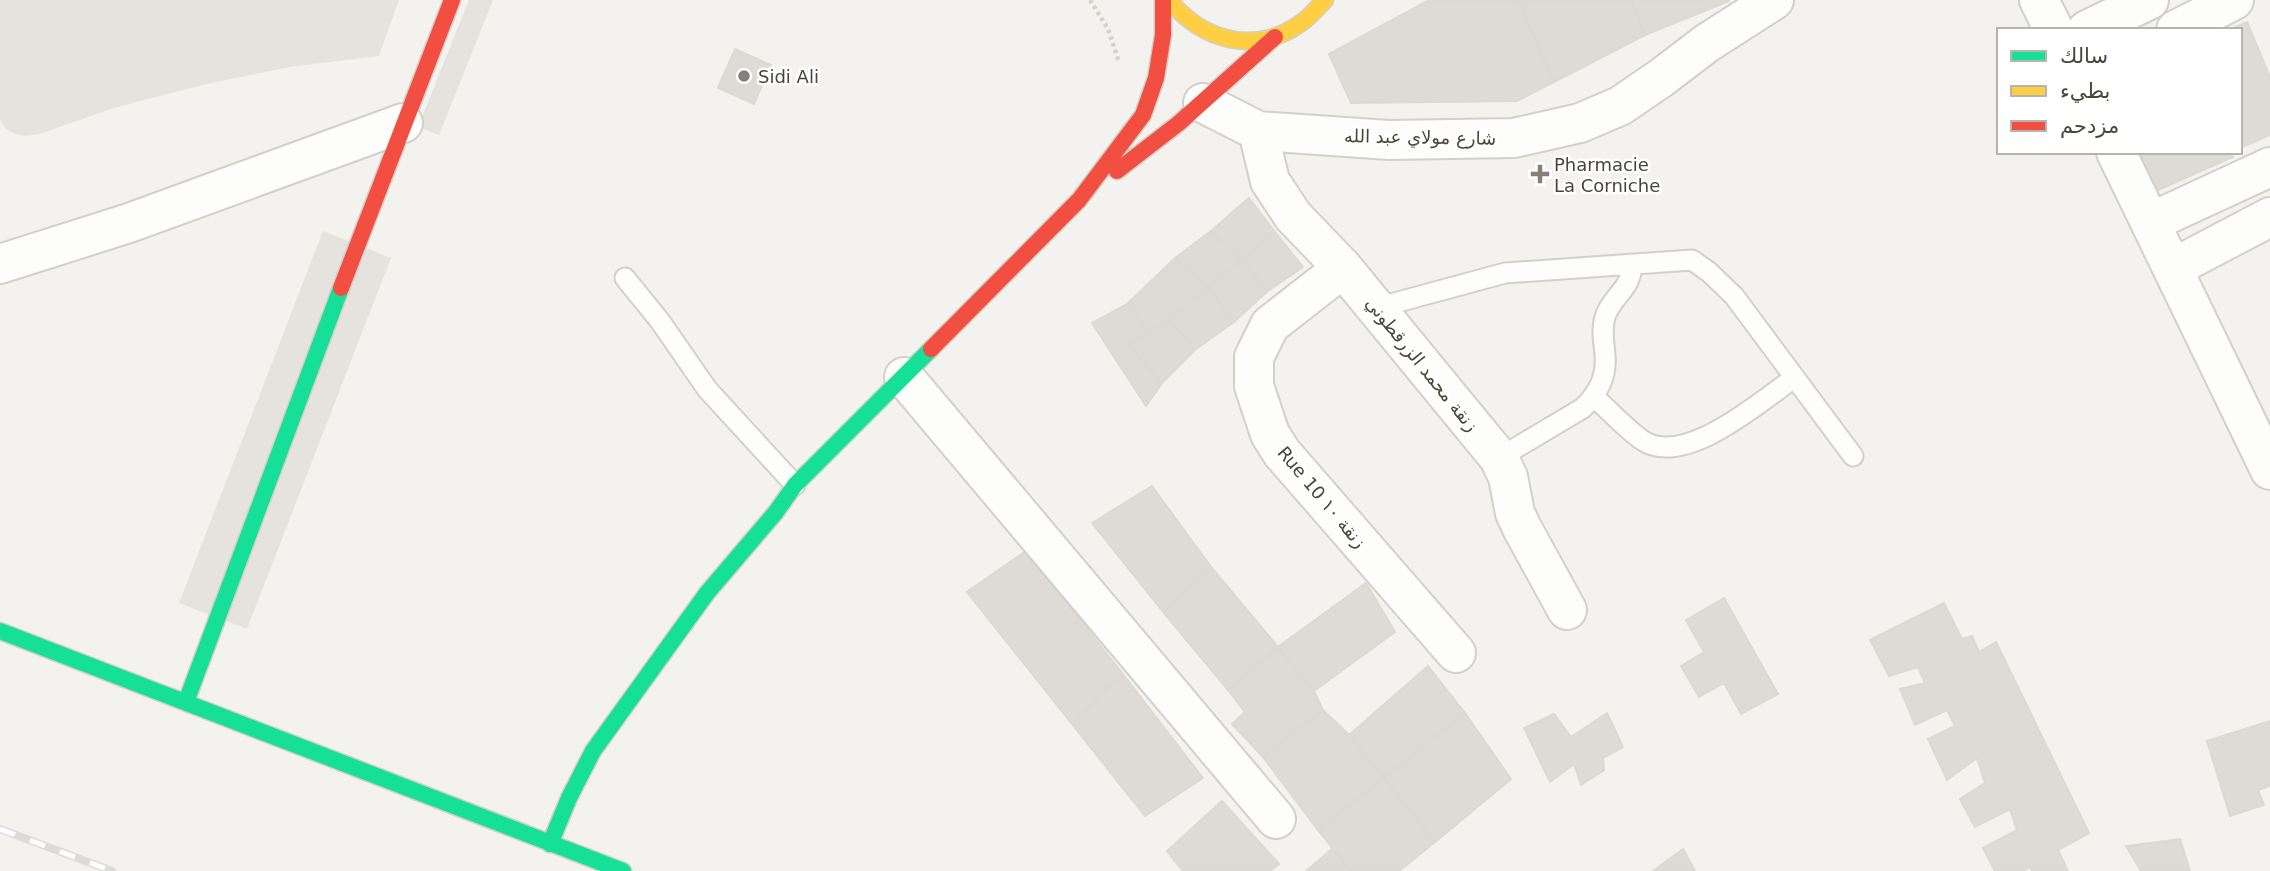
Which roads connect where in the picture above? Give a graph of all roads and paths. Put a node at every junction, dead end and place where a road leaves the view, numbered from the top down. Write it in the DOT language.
graph roads {
  1 [pos="452,0"];
  2 [pos="1163,0"];
  3 [pos="1169,0"];
  4 [pos="1324,0"];
  5 [pos="1774,0"];
  6 [pos="2039,0"];
  7 [pos="2149,0"];
  8 [pos="2234,0"];
  9 [pos="2053,28"];
  10 [pos="2091,28"];
  11 [pos="2180,28"];
  12 [pos="1275,37"];
  13 [pos="1203,103"];
  14 [pos="403,123"];
  15 [pos="1258,131"];
  16 [pos="2117,154"];
  17 [pos="2270,167"];
  18 [pos="1079,200"];
  19 [pos="2270,217"];
  20 [pos="2151,222"];
  21 [pos="0,264"];
  22 [pos="1633,265"];
  23 [pos="1343,268"];
  24 [pos="2173,268"];
  25 [pos="625,278"];
  26 [pos="1376,308"];
  27 [pos="904,377"];
  28 [pos="1794,378"];
  29 [pos="1594,397"];
  30 [pos="2258,416"];
  31 [pos="1853,456"];
  32 [pos="1499,457"];
  33 [pos="2270,470"];
  34 [pos="794,485"];
  35 [pos="1567,610"];
  36 [pos="0,631"];
  37 [pos="1456,653"];
  38 [pos="186,702"];
  39 [pos="1276,819"];
  40 [pos="550,844"];
  41 [pos="623,871"];
  1 -- 14 [label="street"];
  2 -- 18 [label="street"];
  3 -- 12 [label="street"];
  4 -- 12 [label="street"];
  5 -- 15 [label="street, شارع مولاي عبد الله"];
  6 -- 9 [label="street"];
  7 -- 10 [label="street"];
  8 -- 11 [label="street"];
  12 -- 13 [label="street"];
  13 -- 15 [label="street, شارع مولاي عبد الله"];
  13 -- 18 [label="street"];
  14 -- 21 [label="street"];
  14 -- 38 [label="street"];
  15 -- 23 [label="street, زنقة محمد الزرقطوني"];
  16 -- 20 [label="street"];
  17 -- 20 [label="street"];
  18 -- 27 [label="street"];
  19 -- 24 [label="street"];
  20 -- 24 [label="street"];
  22 -- 26 [label="lane"];
  22 -- 28 [label="lane"];
  22 -- 29 [label="lane"];
  23 -- 26 [label="street, زنقة محمد الزرقطوني"];
  23 -- 37 [label="street, Rue 10 زنقة ١٠"];
  24 -- 30 [label="street"];
  25 -- 34 [label="lane"];
  26 -- 32 [label="street, زنقة محمد الزرقطوني"];
  27 -- 34 [label="street"];
  27 -- 39 [label="street"];
  28 -- 29 [label="lane"];
  28 -- 31 [label="lane"];
  29 -- 32 [label="lane"];
  30 -- 33 [label="street"];
  32 -- 35 [label="street, زنقة محمد الزرقطوني"];
  34 -- 40 [label="street"];
  36 -- 38 [label="street"];
  38 -- 40 [label="street"];
  40 -- 41 [label="street"];
}
